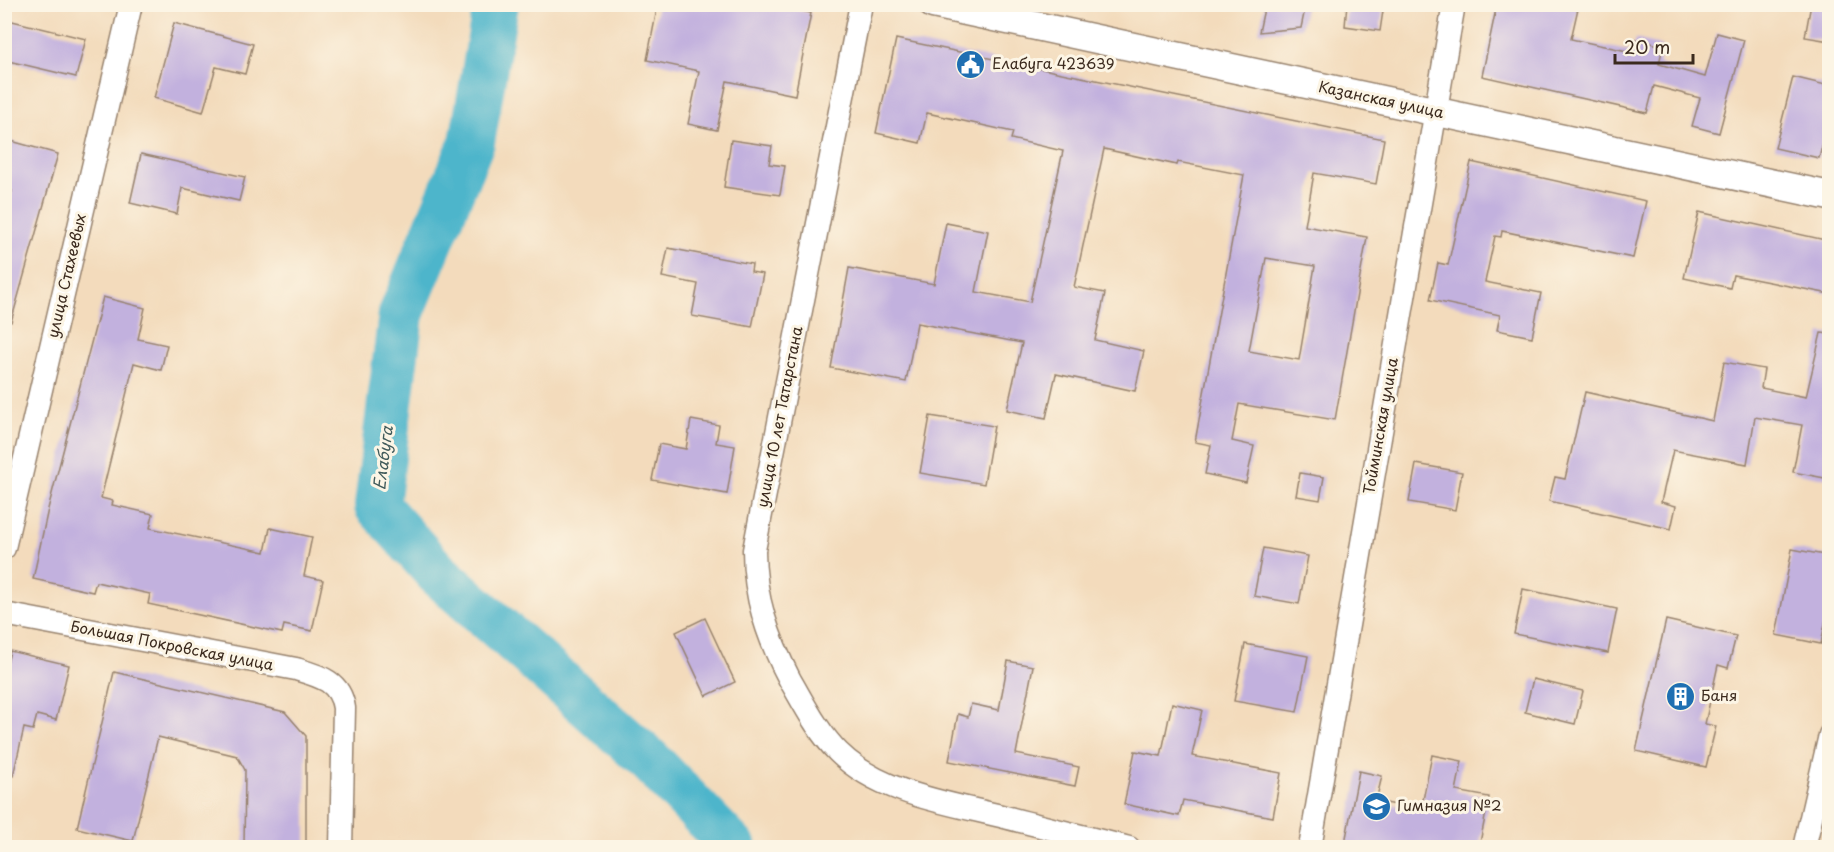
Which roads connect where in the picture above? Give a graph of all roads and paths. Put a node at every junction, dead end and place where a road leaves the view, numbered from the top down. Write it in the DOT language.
graph roads {
  1 [pos="131,4"];
  2 [pos="861,4"];
  3 [pos="933,4"];
  4 [pos="1454,4"];
  5 [pos="1435,111"];
  6 [pos="1830,196"];
  7 [pos="4,548"];
  8 [pos="4,614"];
  9 [pos="1830,735"];
  10 [pos="341,848"];
  11 [pos="1129,848"];
  12 [pos="1310,848"];
  13 [pos="1803,848"];
  1 -- 7 [label="street, улица Стахеевых"];
  2 -- 11 [label="street, улица 10 лет Татарстана"];
  3 -- 5 [label="street, Казанская улица"];
  4 -- 5 [label="street, Тойминская улица"];
  5 -- 6 [label="street, Казанская улица"];
  5 -- 12 [label="street, Тойминская улица"];
  8 -- 10 [label="street, Большая Покровская улица"];
  9 -- 13 [label="street"];
}
